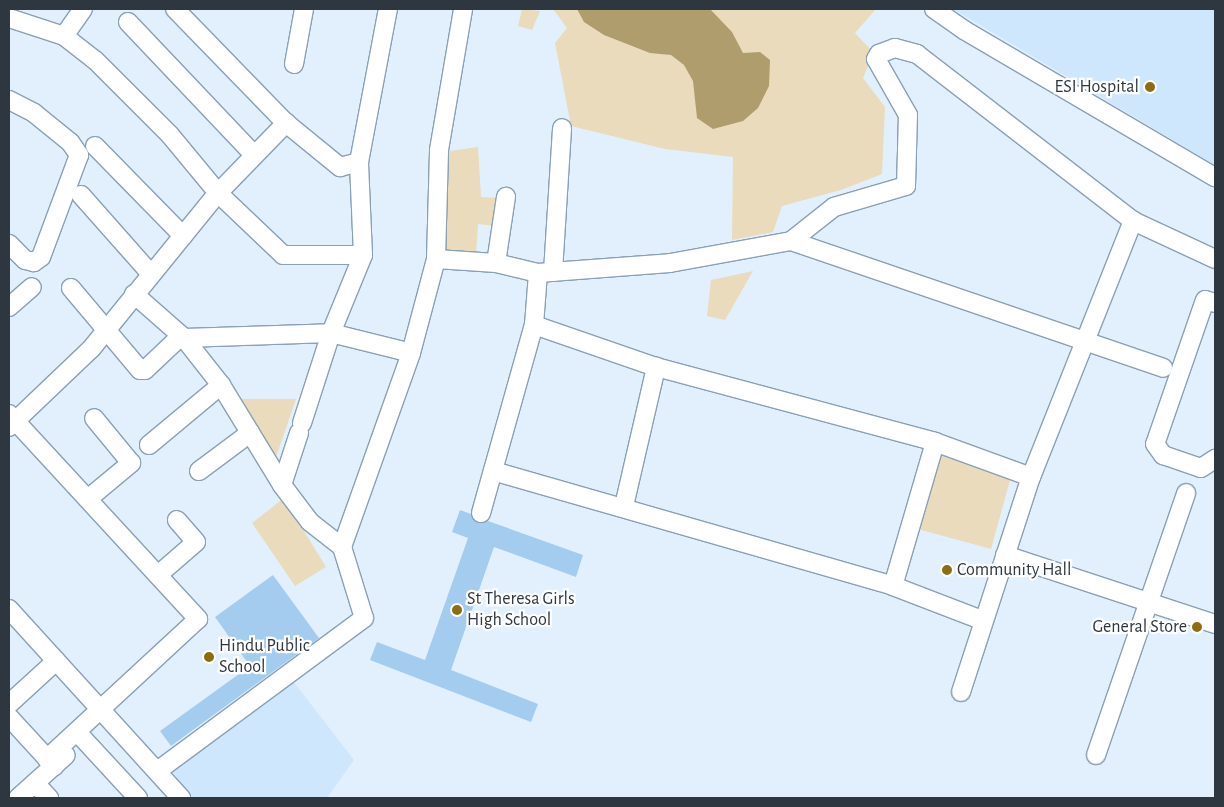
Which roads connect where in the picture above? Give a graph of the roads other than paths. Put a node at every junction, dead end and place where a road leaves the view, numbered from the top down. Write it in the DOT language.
graph roads {
  1 [pos="14,9"];
  2 [pos="83,9"];
  3 [pos="175,9"];
  4 [pos="304,9"];
  5 [pos="388,9"];
  6 [pos="463,9"];
  7 [pos="934,9"];
  8 [pos="9,18"];
  9 [pos="128,22"];
  10 [pos="64,36"];
  11 [pos="294,64"];
  12 [pos="9,100"];
  13 [pos="286,123"];
  14 [pos="562,128"];
  15 [pos="94,146"];
  16 [pos="254,155"];
  17 [pos="359,162"];
  18 [pos="1215,177"];
  19 [pos="218,193"];
  20 [pos="81,195"];
  21 [pos="506,197"];
  22 [pos="1133,221"];
  23 [pos="183,236"];
  24 [pos="791,241"];
  25 [pos="9,244"];
  26 [pos="363,255"];
  27 [pos="436,259"];
  28 [pos="1215,259"];
  29 [pos="496,263"];
  30 [pos="546,272"];
  31 [pos="151,274"];
  32 [pos="32,287"];
  33 [pos="72,288"];
  34 [pos="134,294"];
  35 [pos="1215,303"];
  36 [pos="9,307"];
  37 [pos="534,324"];
  38 [pos="106,330"];
  39 [pos="332,333"];
  40 [pos="183,337"];
  41 [pos="1084,343"];
  42 [pos="411,353"];
  43 [pos="656,366"];
  44 [pos="1163,368"];
  45 [pos="221,385"];
  46 [pos="94,418"];
  47 [pos="11,421"];
  48 [pos="250,433"];
  49 [pos="935,442"];
  50 [pos="149,445"];
  51 [pos="1215,459"];
  52 [pos="199,471"];
  53 [pos="493,471"];
  54 [pos="1031,477"];
  55 [pos="282,485"];
  56 [pos="1186,493"];
  57 [pos="89,498"];
  58 [pos="624,506"];
  59 [pos="481,513"];
  60 [pos="177,520"];
  61 [pos="342,547"];
  62 [pos="1005,555"];
  63 [pos="158,576"];
  64 [pos="893,586"];
  65 [pos="1148,601"];
  66 [pos="9,609"];
  67 [pos="984,621"];
  68 [pos="1215,624"];
  69 [pos="56,661"];
  70 [pos="961,692"];
  71 [pos="9,704"];
  72 [pos="102,711"];
  73 [pos="9,717"];
  74 [pos="80,736"];
  75 [pos="1096,755"];
  76 [pos="50,763"];
  77 [pos="157,771"];
  78 [pos="35,783"];
  79 [pos="18,798"];
  80 [pos="48,798"];
  81 [pos="138,798"];
  82 [pos="181,798"];
  1 -- 8 [label="street"];
  2 -- 10 [label="street"];
  3 -- 13 [label="street"];
  4 -- 11 [label="street"];
  5 -- 17 [label="street"];
  6 -- 27 [label="street"];
  7 -- 18 [label="street"];
  8 -- 10 [label="street"];
  9 -- 16 [label="street"];
  10 -- 19 [label="street"];
  12 -- 25 [label="street"];
  13 -- 16 [label="street"];
  13 -- 17 [label="street"];
  14 -- 30 [label="street"];
  15 -- 23 [label="street"];
  16 -- 19 [label="street"];
  17 -- 26 [label="street"];
  19 -- 23 [label="street"];
  19 -- 26 [label="street"];
  20 -- 31 [label="street"];
  21 -- 29 [label="street"];
  22 -- 24 [label="street"];
  22 -- 28 [label="street"];
  22 -- 41 [label="street"];
  23 -- 31 [label="street"];
  24 -- 30 [label="street"];
  24 -- 41 [label="street"];
  26 -- 39 [label="street"];
  27 -- 29 [label="street"];
  27 -- 42 [label="street"];
  29 -- 30 [label="street"];
  30 -- 37 [label="street"];
  31 -- 34 [label="street"];
  32 -- 36 [label="street"];
  33 -- 38 [label="street"];
  34 -- 38 [label="street"];
  34 -- 40 [label="street"];
  35 -- 51 [label="street"];
  37 -- 43 [label="street"];
  37 -- 53 [label="street"];
  38 -- 40 [label="street"];
  38 -- 47 [label="street"];
  39 -- 40 [label="street"];
  39 -- 42 [label="street"];
  39 -- 55 [label="street"];
  40 -- 45 [label="street"];
  41 -- 44 [label="street"];
  41 -- 54 [label="street"];
  42 -- 61 [label="street"];
  43 -- 49 [label="street"];
  43 -- 58 [label="street"];
  45 -- 48 [label="street"];
  45 -- 50 [label="street"];
  46 -- 57 [label="street"];
  47 -- 57 [label="street"];
  48 -- 52 [label="street"];
  48 -- 55 [label="street"];
  49 -- 54 [label="street"];
  49 -- 64 [label="street"];
  53 -- 58 [label="street"];
  53 -- 59 [label="street"];
  54 -- 62 [label="street"];
  55 -- 61 [label="street"];
  56 -- 65 [label="street"];
  57 -- 63 [label="street"];
  58 -- 64 [label="street"];
  60 -- 63 [label="street"];
  61 -- 77 [label="street"];
  62 -- 65 [label="street"];
  62 -- 67 [label="street"];
  63 -- 72 [label="street"];
  64 -- 67 [label="street"];
  65 -- 68 [label="street"];
  65 -- 75 [label="street"];
  66 -- 69 [label="street"];
  67 -- 70 [label="street"];
  69 -- 71 [label="street"];
  69 -- 72 [label="street"];
  72 -- 74 [label="street"];
  72 -- 77 [label="street"];
  73 -- 76 [label="street"];
  74 -- 76 [label="street"];
  74 -- 81 [label="street"];
  76 -- 78 [label="street"];
  77 -- 82 [label="street"];
  78 -- 79 [label="street"];
  78 -- 80 [label="street"];
}
